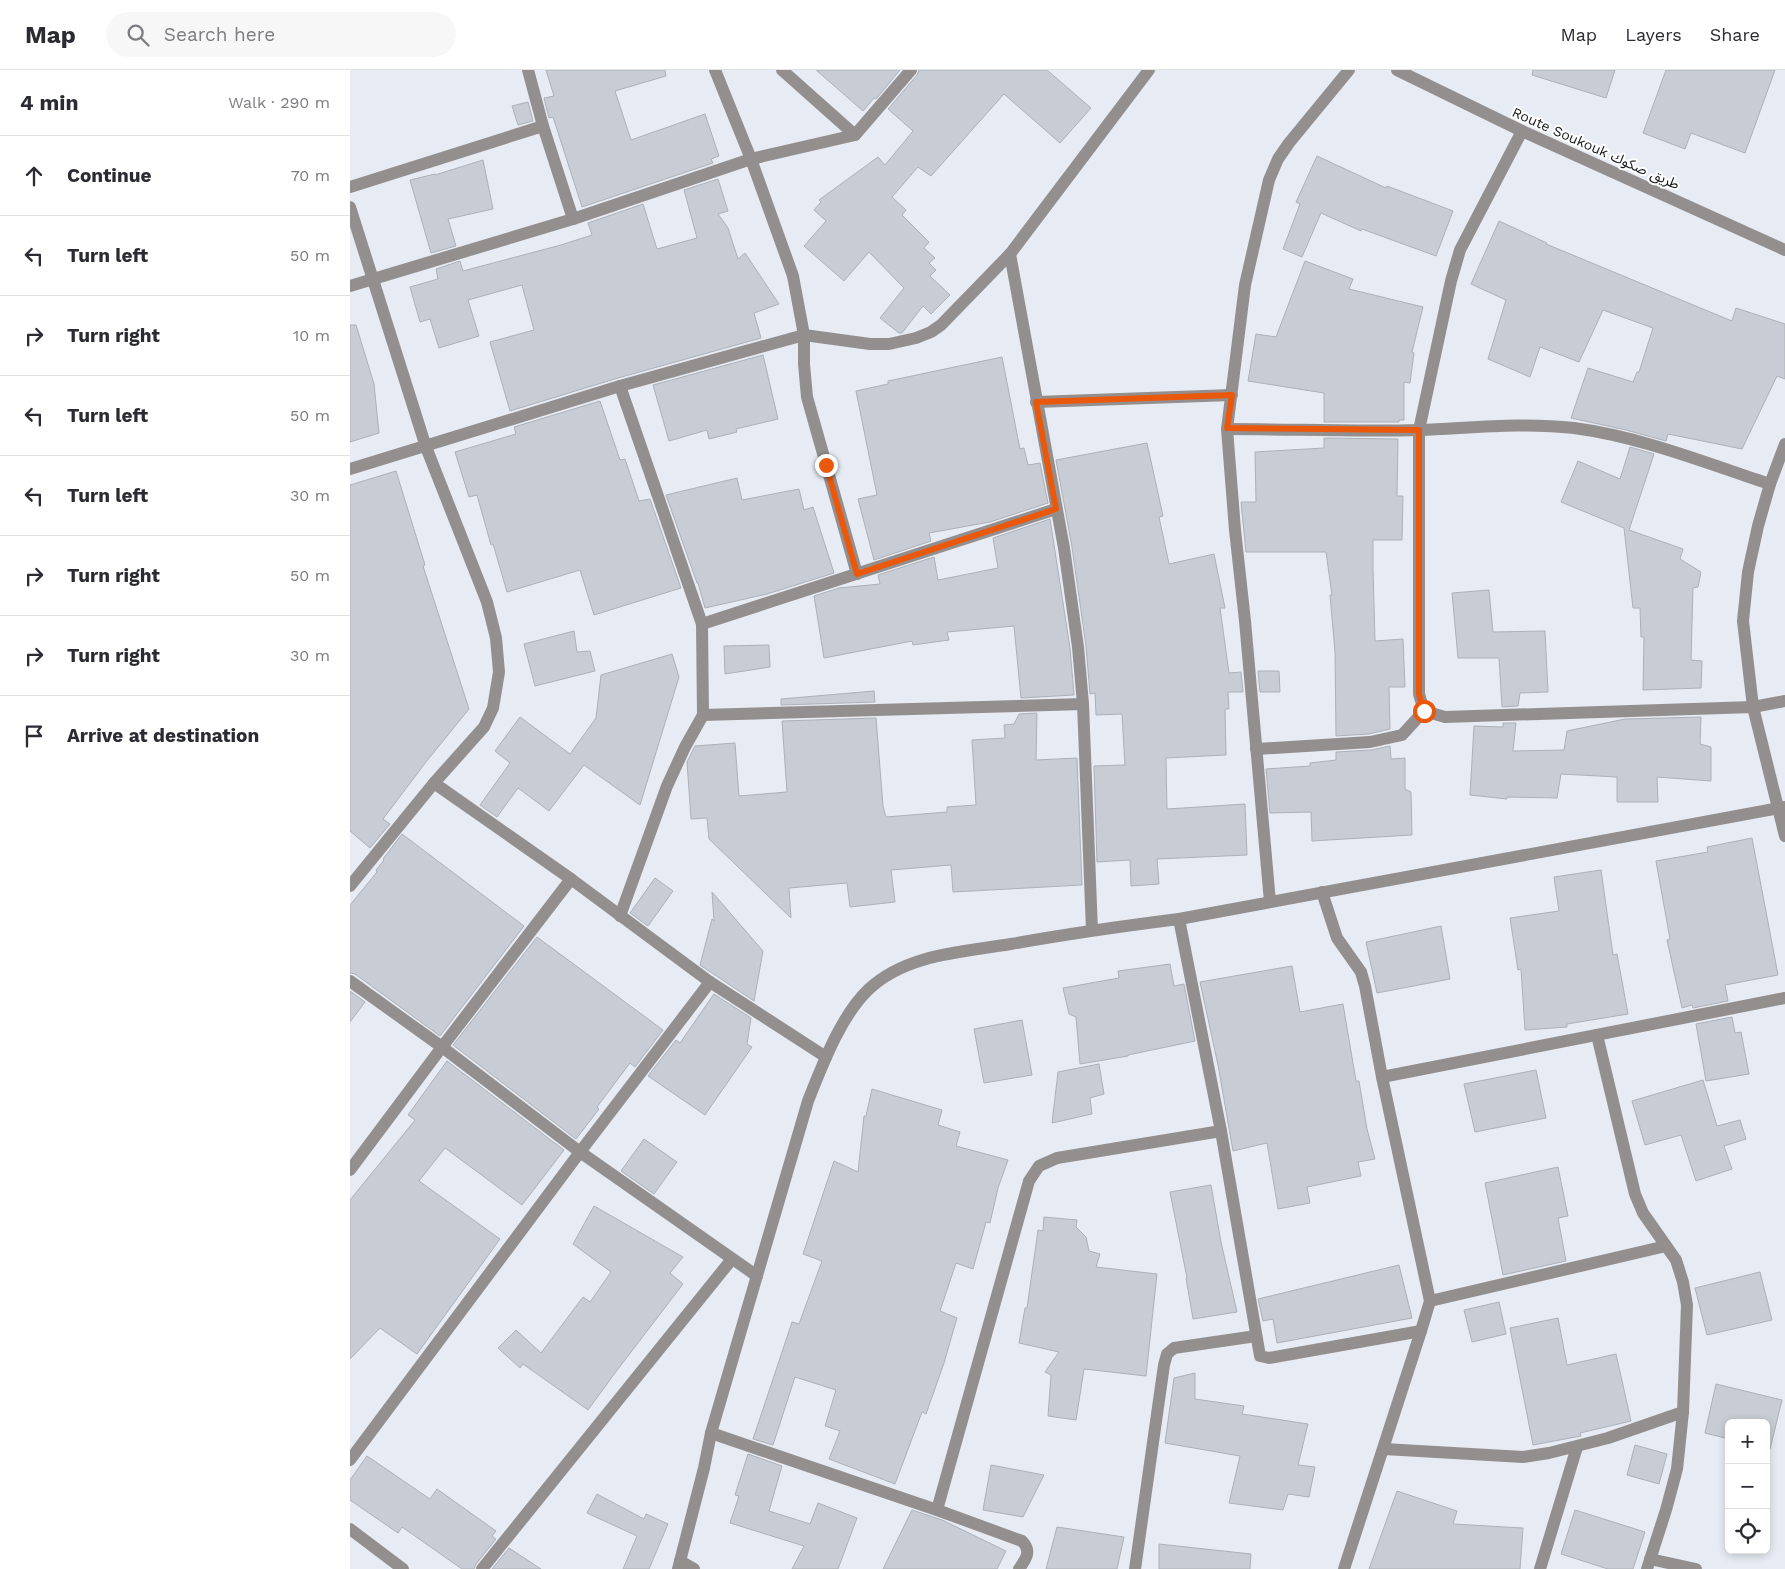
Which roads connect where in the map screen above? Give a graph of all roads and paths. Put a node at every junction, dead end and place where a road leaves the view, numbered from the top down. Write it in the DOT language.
graph roads {
  1 [pos="528,70"];
  2 [pos="715,70"];
  3 [pos="782,70"];
  4 [pos="911,70"];
  5 [pos="1149,70"];
  6 [pos="1348,70"];
  7 [pos="1401,71"];
  8 [pos="543,126"];
  9 [pos="1522,132"];
  10 [pos="855,135"];
  11 [pos="751,158"];
  12 [pos="350,187"];
  13 [pos="350,207"];
  14 [pos="573,219"];
  15 [pos="1785,250"];
  16 [pos="1010,254"];
  17 [pos="373,278"];
  18 [pos="350,286"];
  19 [pos="804,335"];
  20 [pos="620,386"];
  21 [pos="1232,395"];
  22 [pos="1036,402"];
  23 [pos="1227,428"];
  24 [pos="1419,430"];
  25 [pos="1785,444"];
  26 [pos="426,447"];
  27 [pos="350,469"];
  28 [pos="1770,484"];
  29 [pos="1056,509"];
  30 [pos="857,574"];
  31 [pos="702,624"];
  32 [pos="1785,701"];
  33 [pos="1083,704"];
  34 [pos="1752,707"];
  35 [pos="1424,711"];
  36 [pos="703,715"];
  37 [pos="1256,749"];
  38 [pos="434,783"];
  39 [pos="1782,807"];
  40 [pos="1785,836"];
  41 [pos="571,879"];
  42 [pos="350,886"];
  43 [pos="1322,892"];
  44 [pos="1270,902"];
  45 [pos="620,916"];
  46 [pos="1179,919"];
  47 [pos="1092,930"];
  48 [pos="350,981"];
  49 [pos="710,982"];
  50 [pos="1785,998"];
  51 [pos="1598,1035"];
  52 [pos="442,1047"];
  53 [pos="826,1057"];
  54 [pos="1382,1077"];
  55 [pos="1221,1131"];
  56 [pos="580,1152"];
  57 [pos="350,1170"];
  58 [pos="1666,1246"];
  59 [pos="732,1259"];
  60 [pos="757,1276"];
  61 [pos="1430,1301"];
  62 [pos="1421,1331"];
  63 [pos="1256,1336"];
  64 [pos="1683,1412"];
  65 [pos="711,1433"];
  66 [pos="1577,1447"];
  67 [pos="1384,1449"];
  68 [pos="350,1460"];
  69 [pos="937,1510"];
  70 [pos="350,1529"];
  71 [pos="1649,1564"];
  72 [pos="679,1565"];
  73 [pos="403,1569"];
  74 [pos="482,1569"];
  75 [pos="694,1569"];
  76 [pos="1019,1569"];
  77 [pos="1135,1569"];
  78 [pos="1344,1569"];
  79 [pos="1540,1569"];
  80 [pos="1696,1569"];
  1 -- 8 [label="street"];
  2 -- 11 [label="street"];
  3 -- 10 [label="street"];
  4 -- 10 [label="street"];
  5 -- 16 [label="street"];
  6 -- 21 [label="street"];
  7 -- 9 [label="street, Route Soukouk طريق صكوك"];
  8 -- 12 [label="street"];
  8 -- 14 [label="street"];
  9 -- 15 [label="street, Route Soukouk طريق صكوك"];
  9 -- 24 [label="street"];
  10 -- 11 [label="street"];
  11 -- 14 [label="street"];
  11 -- 19 [label="street"];
  13 -- 17 [label="street"];
  14 -- 17 [label="street"];
  16 -- 19 [label="street"];
  16 -- 22 [label="street"];
  17 -- 18 [label="street"];
  17 -- 26 [label="street"];
  19 -- 20 [label="street"];
  19 -- 30 [label="street"];
  20 -- 26 [label="street"];
  20 -- 31 [label="street"];
  21 -- 22 [label="street"];
  21 -- 23 [label="street"];
  22 -- 29 [label="street"];
  23 -- 24 [label="street"];
  23 -- 37 [label="street"];
  24 -- 28 [label="street"];
  24 -- 35 [label="street"];
  25 -- 28 [label="street"];
  26 -- 27 [label="street"];
  26 -- 38 [label="street"];
  28 -- 34 [label="street"];
  29 -- 30 [label="street"];
  29 -- 33 [label="street"];
  30 -- 31 [label="street"];
  31 -- 36 [label="street"];
  32 -- 34 [label="street"];
  33 -- 36 [label="street"];
  33 -- 47 [label="street"];
  34 -- 35 [label="street"];
  34 -- 39 [label="street"];
  35 -- 37 [label="street"];
  36 -- 45 [label="street"];
  37 -- 44 [label="street"];
  38 -- 41 [label="street"];
  38 -- 42 [label="street"];
  39 -- 40 [label="street"];
  39 -- 43 [label="street"];
  41 -- 45 [label="street"];
  41 -- 52 [label="street"];
  43 -- 44 [label="street"];
  43 -- 54 [label="street"];
  44 -- 46 [label="street"];
  45 -- 49 [label="street"];
  46 -- 47 [label="street"];
  46 -- 55 [label="street"];
  47 -- 53 [label="street"];
  48 -- 52 [label="street"];
  49 -- 53 [label="street"];
  49 -- 56 [label="street"];
  50 -- 51 [label="street"];
  51 -- 54 [label="street"];
  51 -- 58 [label="street"];
  52 -- 56 [label="street"];
  52 -- 57 [label="street"];
  53 -- 60 [label="street"];
  54 -- 61 [label="street"];
  55 -- 63 [label="street"];
  55 -- 69 [label="street"];
  56 -- 59 [label="street"];
  56 -- 68 [label="street"];
  58 -- 61 [label="street"];
  58 -- 64 [label="street"];
  59 -- 60 [label="street"];
  59 -- 74 [label="street"];
  60 -- 65 [label="street"];
  61 -- 62 [label="street"];
  62 -- 63 [label="street"];
  62 -- 67 [label="street"];
  63 -- 77 [label="street"];
  64 -- 66 [label="street"];
  64 -- 71 [label="street"];
  65 -- 69 [label="street"];
  65 -- 72 [label="street"];
  66 -- 67 [label="street"];
  66 -- 79 [label="street"];
  67 -- 78 [label="street"];
  69 -- 76 [label="street"];
  70 -- 73 [label="street"];
  71 -- 80 [label="street"];
  72 -- 75 [label="street"];
}
